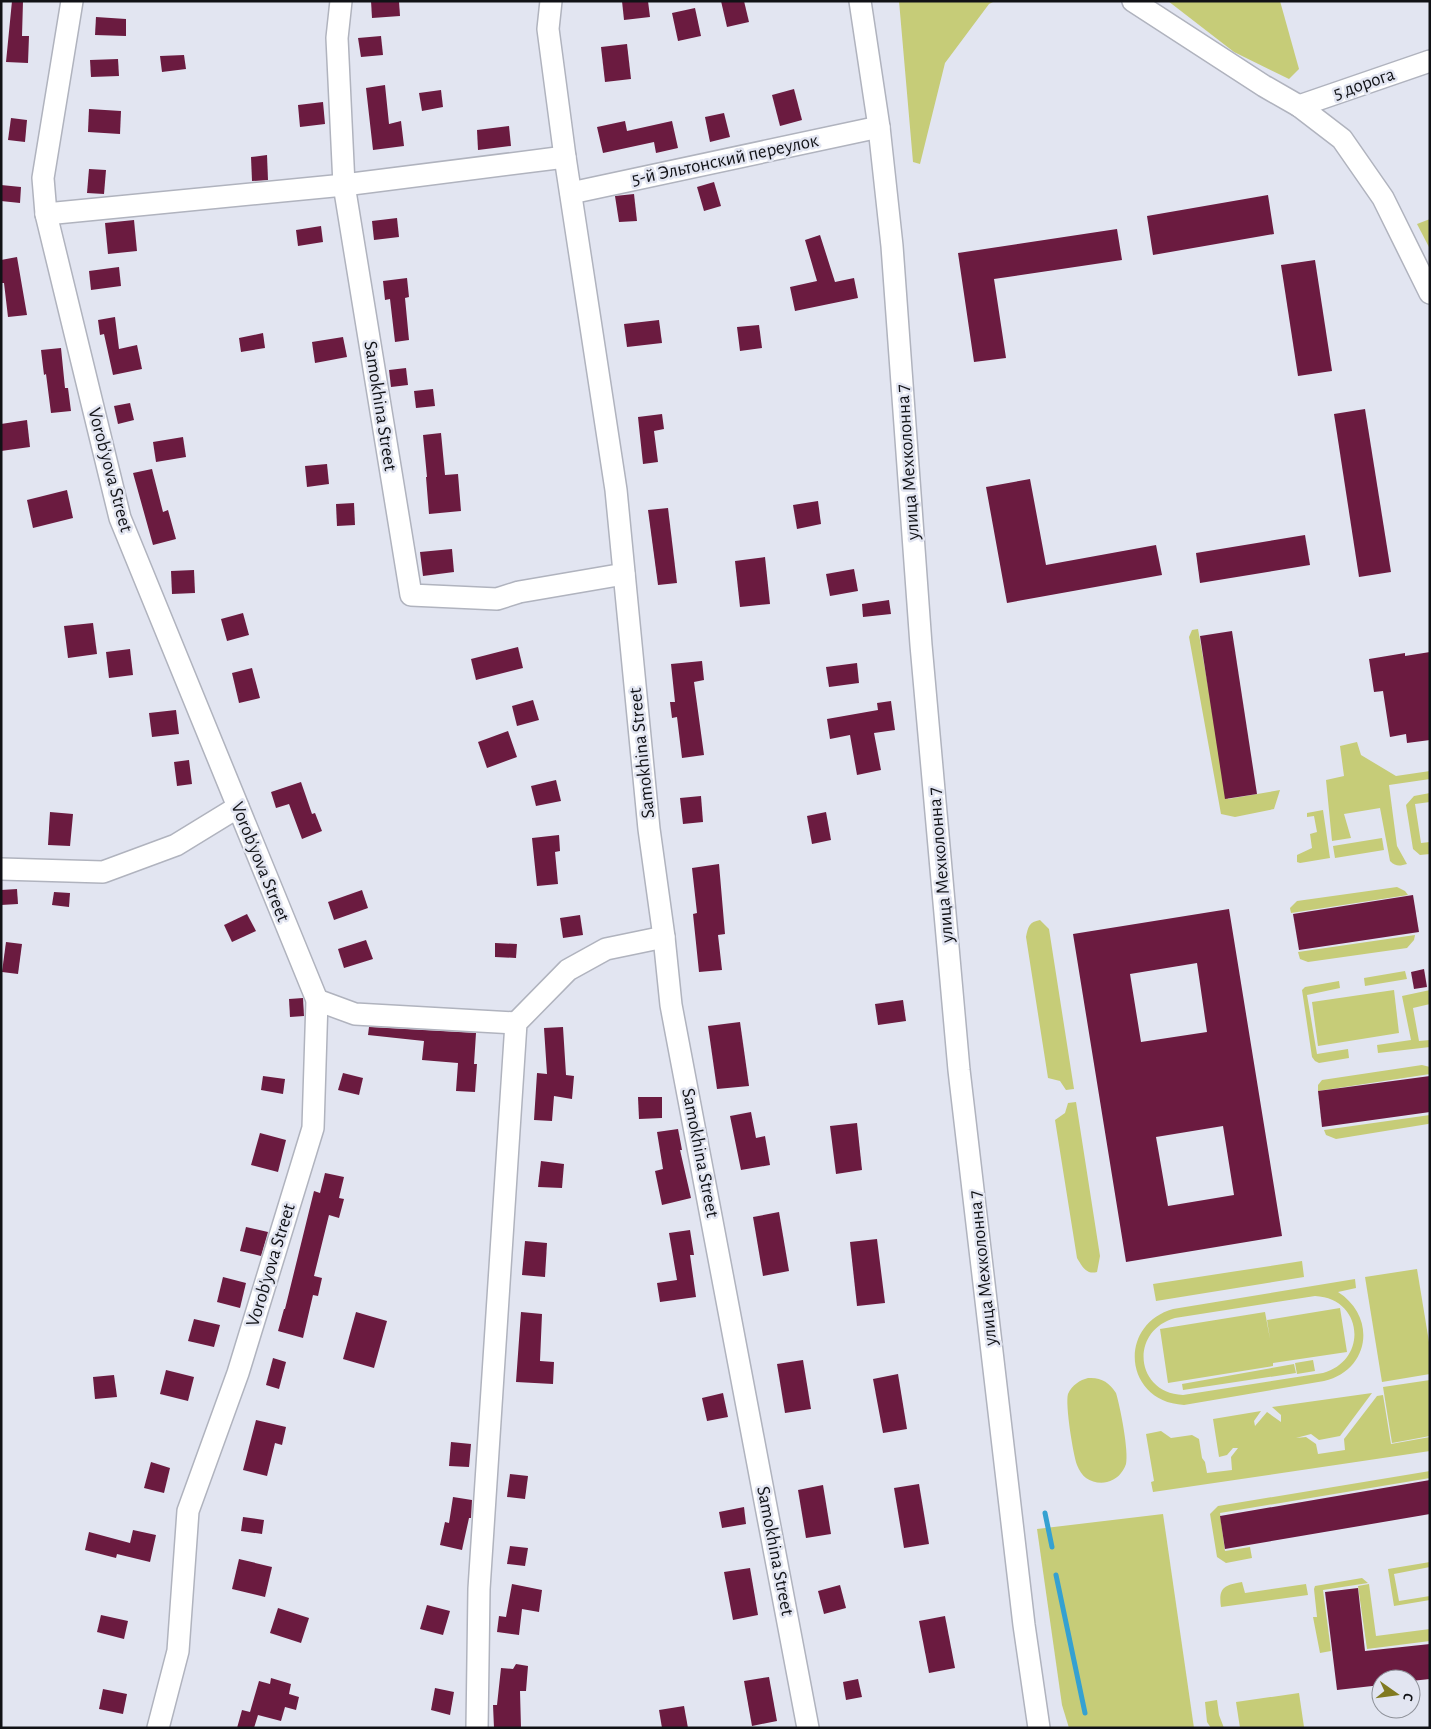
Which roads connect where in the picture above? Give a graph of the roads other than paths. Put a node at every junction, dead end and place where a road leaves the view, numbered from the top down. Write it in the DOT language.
graph roads {
  1 [pos="72,1"];
  2 [pos="341,1"];
  3 [pos="551,1"];
  4 [pos="860,1"];
  5 [pos="1133,1"];
  6 [pos="1430,61"];
  7 [pos="1299,106"];
  8 [pos="878,127"];
  9 [pos="565,157"];
  10 [pos="344,185"];
  11 [pos="571,193"];
  12 [pos="46,214"];
  13 [pos="1430,293"];
  14 [pos="624,574"];
  15 [pos="238,807"];
  16 [pos="1,869"];
  17 [pos="664,937"];
  18 [pos="316,1000"];
  19 [pos="516,1023"];
  20 [pos="158,1728"];
  21 [pos="477,1728"];
  22 [pos="808,1728"];
  23 [pos="1039,1728"];
  1 -- 12 [label="street, Vorob'yova Street"];
  2 -- 10 [label="street, Samokhina Street"];
  3 -- 9 [label="street, Samokhina Street"];
  4 -- 8 [label="street, улица Мехколонна 7"];
  5 -- 7 [label="street"];
  6 -- 7 [label="street, 5 дорога"];
  7 -- 13 [label="street"];
  8 -- 11 [label="street, 5-й Эльтонский переулок"];
  8 -- 23 [label="street, улица Мехколонна 7"];
  9 -- 10 [label="street"];
  9 -- 11 [label="street, Samokhina Street"];
  10 -- 12 [label="street"];
  10 -- 14 [label="street, Samokhina Street"];
  11 -- 14 [label="street, Samokhina Street"];
  12 -- 15 [label="street, Vorob'yova Street"];
  14 -- 17 [label="street, Samokhina Street"];
  15 -- 16 [label="street"];
  15 -- 18 [label="street, Vorob'yova Street"];
  17 -- 19 [label="street"];
  17 -- 22 [label="street, Samokhina Street"];
  18 -- 19 [label="street"];
  18 -- 20 [label="street, Vorob'yova Street"];
  19 -- 21 [label="street"];
}
